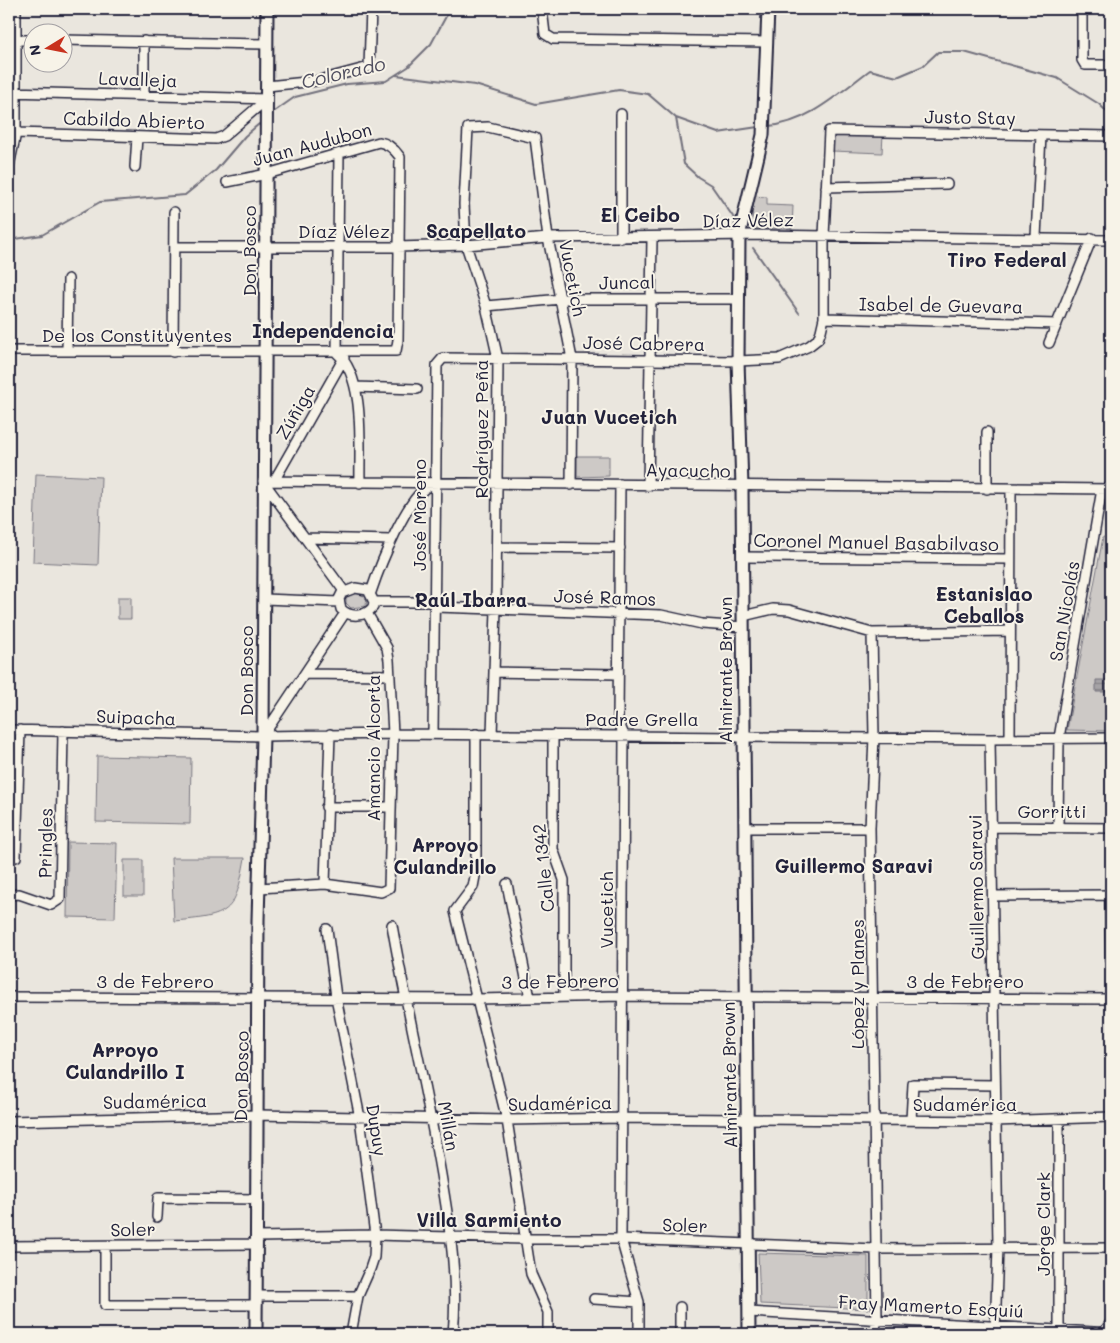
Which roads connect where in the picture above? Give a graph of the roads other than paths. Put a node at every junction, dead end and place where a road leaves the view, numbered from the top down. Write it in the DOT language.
graph roads {
  1 [pos="16,9"];
  2 [pos="267,9"];
  3 [pos="371,9"];
  4 [pos="542,9"];
  5 [pos="768,9"];
  6 [pos="1082,9"];
  7 [pos="16,40"];
  8 [pos="22,40"];
  9 [pos="72,40"];
  10 [pos="144,42"];
  11 [pos="766,42"];
  12 [pos="267,44"];
  13 [pos="1111,65"];
  14 [pos="267,86"];
  15 [pos="12,92"];
  16 [pos="144,96"];
  17 [pos="267,99"];
  18 [pos="621,114"];
  19 [pos="16,133"];
  20 [pos="1041,134"];
  21 [pos="137,136"];
  22 [pos="1111,136"];
  23 [pos="535,138"];
  24 [pos="11,152"];
  25 [pos="339,154"];
  26 [pos="9,166"];
  27 [pos="135,167"];
  28 [pos="267,174"];
  29 [pos="227,182"];
  30 [pos="946,184"];
  31 [pos="826,187"];
  32 [pos="174,212"];
  33 [pos="739,236"];
  34 [pos="824,236"];
  35 [pos="1036,237"];
  36 [pos="548,238"];
  37 [pos="621,238"];
  38 [pos="652,238"];
  39 [pos="1092,238"];
  40 [pos="1111,240"];
  41 [pos="466,245"];
  42 [pos="174,247"];
  43 [pos="266,247"];
  44 [pos="397,247"];
  45 [pos="338,248"];
  46 [pos="68,279"];
  47 [pos="652,298"];
  48 [pos="561,299"];
  49 [pos="739,299"];
  50 [pos="486,306"];
  51 [pos="824,318"];
  52 [pos="1057,324"];
  53 [pos="1049,343"];
  54 [pos="9,351"];
  55 [pos="67,351"];
  56 [pos="173,352"];
  57 [pos="266,352"];
  58 [pos="340,356"];
  59 [pos="443,358"];
  60 [pos="498,359"];
  61 [pos="572,359"];
  62 [pos="651,360"];
  63 [pos="738,361"];
  64 [pos="355,387"];
  65 [pos="417,389"];
  66 [pos="987,432"];
  67 [pos="268,481"];
  68 [pos="360,483"];
  69 [pos="435,484"];
  70 [pos="498,484"];
  71 [pos="620,484"];
  72 [pos="571,485"];
  73 [pos="648,486"];
  74 [pos="742,487"];
  75 [pos="987,489"];
  76 [pos="1011,489"];
  77 [pos="1106,489"];
  78 [pos="306,538"];
  79 [pos="391,540"];
  80 [pos="497,547"];
  81 [pos="620,548"];
  82 [pos="742,557"];
  83 [pos="1010,560"];
  84 [pos="344,591"];
  85 [pos="371,592"];
  86 [pos="264,599"];
  87 [pos="339,602"];
  88 [pos="374,602"];
  89 [pos="435,605"];
  90 [pos="496,609"];
  91 [pos="345,613"];
  92 [pos="367,613"];
  93 [pos="619,613"];
  94 [pos="743,622"];
  95 [pos="1010,631"];
  96 [pos="872,633"];
  97 [pos="494,672"];
  98 [pos="306,674"];
  99 [pos="618,674"];
  100 [pos="389,675"];
  101 [pos="9,730"];
  102 [pos="20,730"];
  103 [pos="63,731"];
  104 [pos="330,734"];
  105 [pos="393,734"];
  106 [pos="433,734"];
  107 [pos="476,734"];
  108 [pos="492,734"];
  109 [pos="553,735"];
  110 [pos="624,735"];
  111 [pos="263,736"];
  112 [pos="743,736"];
  113 [pos="874,737"];
  114 [pos="1010,738"];
  115 [pos="1059,738"];
  116 [pos="1111,738"];
  117 [pos="990,739"];
  118 [pos="14,789"];
  119 [pos="326,807"];
  120 [pos="391,807"];
  121 [pos="992,827"];
  122 [pos="1058,827"];
  123 [pos="745,828"];
  124 [pos="870,828"];
  125 [pos="1111,828"];
  126 [pos="16,857"];
  127 [pos="325,884"];
  128 [pos="507,884"];
  129 [pos="259,888"];
  130 [pos="1110,895"];
  131 [pos="9,896"];
  132 [pos="993,896"];
  133 [pos="392,925"];
  134 [pos="327,929"];
  135 [pos="1111,960"];
  136 [pos="621,996"];
  137 [pos="9,997"];
  138 [pos="336,997"];
  139 [pos="404,997"];
  140 [pos="564,997"];
  141 [pos="746,997"];
  142 [pos="874,997"];
  143 [pos="259,998"];
  144 [pos="530,998"];
  145 [pos="994,998"];
  146 [pos="477,999"];
  147 [pos="1111,999"];
  148 [pos="995,1085"];
  149 [pos="258,1115"];
  150 [pos="1111,1117"];
  151 [pos="360,1118"];
  152 [pos="432,1118"];
  153 [pos="622,1118"];
  154 [pos="747,1119"];
  155 [pos="1059,1119"];
  156 [pos="507,1120"];
  157 [pos="873,1120"];
  158 [pos="912,1120"];
  159 [pos="9,1121"];
  160 [pos="996,1121"];
  161 [pos="256,1199"];
  162 [pos="157,1216"];
  163 [pos="375,1235"];
  164 [pos="451,1236"];
  165 [pos="525,1239"];
  166 [pos="621,1239"];
  167 [pos="257,1240"];
  168 [pos="749,1244"];
  169 [pos="9,1246"];
  170 [pos="105,1246"];
  171 [pos="998,1247"];
  172 [pos="1059,1247"];
  173 [pos="1111,1248"];
  174 [pos="876,1249"];
  175 [pos="358,1296"];
  176 [pos="594,1299"];
  177 [pos="257,1301"];
  178 [pos="639,1302"];
  179 [pos="680,1307"];
  180 [pos="748,1312"];
  181 [pos="877,1320"];
  182 [pos="1111,1322"];
  183 [pos="1059,1329"];
  184 [pos="995,1330"];
  185 [pos="1106,1333"];
  186 [pos="256,1334"];
  187 [pos="351,1334"];
  188 [pos="453,1334"];
  189 [pos="548,1334"];
  190 [pos="639,1334"];
  191 [pos="680,1334"];
  192 [pos="749,1334"];
  193 [pos="874,1334"];
  1 -- 7 [label="street"];
  2 -- 12 [label="main road, Don Bosco"];
  3 -- 14 [label="street"];
  4 -- 11 [label="street"];
  5 -- 11 [label="main road, Almirante Brown"];
  6 -- 13 [label="street"];
  7 -- 8 [label="street"];
  7 -- 15 [label="street"];
  9 -- 10 [label="street"];
  10 -- 12 [label="street"];
  10 -- 16 [label="street"];
  11 -- 33 [label="main road, Almirante Brown"];
  12 -- 14 [label="main road, Don Bosco"];
  14 -- 17 [label="main road, Don Bosco"];
  15 -- 16 [label="street, Lavalleja"];
  15 -- 19 [label="street"];
  16 -- 17 [label="street, Lavalleja"];
  17 -- 21 [label="street, Cabildo Abierto"];
  17 -- 28 [label="main road, Don Bosco"];
  18 -- 37 [label="street"];
  19 -- 21 [label="street, Cabildo Abierto"];
  19 -- 24 [label="street"];
  20 -- 22 [label="street, Justo Stay"];
  20 -- 31 [label="street, Justo Stay"];
  20 -- 35 [label="street"];
  21 -- 27 [label="street"];
  23 -- 36 [label="street, Vucetich"];
  23 -- 41 [label="street, Rodríguez Peña"];
  24 -- 26 [label="street"];
  25 -- 28 [label="street, Juan Audubon"];
  25 -- 44 [label="street, Juan Audubon"];
  25 -- 45 [label="street"];
  28 -- 29 [label="street, Juan Audubon"];
  28 -- 43 [label="main road, Don Bosco"];
  30 -- 31 [label="street"];
  31 -- 34 [label="street"];
  32 -- 42 [label="street"];
  33 -- 34 [label="street, Díaz Vélez"];
  33 -- 38 [label="street, Díaz Vélez"];
  33 -- 49 [label="main road, Almirante Brown"];
  34 -- 35 [label="street, Díaz Vélez"];
  34 -- 51 [label="street"];
  35 -- 39 [label="street, Díaz Vélez"];
  36 -- 37 [label="street, Díaz Vélez"];
  36 -- 41 [label="street, Díaz Vélez"];
  36 -- 48 [label="street, Vucetich"];
  37 -- 38 [label="street, Díaz Vélez"];
  38 -- 47 [label="street"];
  39 -- 40 [label="street, Díaz Vélez"];
  39 -- 52 [label="street"];
  41 -- 44 [label="street, Díaz Vélez"];
  41 -- 50 [label="street, Rodríguez Peña"];
  42 -- 43 [label="street, Díaz Vélez"];
  42 -- 56 [label="street"];
  43 -- 45 [label="street, Díaz Vélez"];
  43 -- 57 [label="main road, Don Bosco"];
  44 -- 45 [label="street, Díaz Vélez"];
  44 -- 58 [label="street"];
  45 -- 58 [label="street"];
  46 -- 55 [label="street"];
  47 -- 48 [label="street, Juncal"];
  47 -- 49 [label="street, Juncal"];
  47 -- 62 [label="street"];
  48 -- 50 [label="street, Juncal"];
  48 -- 61 [label="street, Vucetich"];
  49 -- 63 [label="main road, Almirante Brown"];
  50 -- 60 [label="street, Rodríguez Peña"];
  51 -- 52 [label="street, Isabel de Guevara"];
  51 -- 63 [label="street, José Cabrera"];
  52 -- 53 [label="street"];
  54 -- 55 [label="street, De los Constituyentes"];
  55 -- 56 [label="street, De los Constituyentes"];
  56 -- 57 [label="street, De los Constituyentes"];
  57 -- 58 [label="street"];
  57 -- 67 [label="main road, Don Bosco"];
  58 -- 64 [label="street"];
  58 -- 67 [label="street, Zúñiga"];
  59 -- 60 [label="street, José Cabrera"];
  59 -- 69 [label="street, José Moreno"];
  60 -- 61 [label="street, José Cabrera"];
  60 -- 70 [label="street, Rodríguez Peña"];
  61 -- 62 [label="street, José Cabrera"];
  61 -- 72 [label="street, Vucetich"];
  62 -- 63 [label="street, José Cabrera"];
  62 -- 73 [label="street"];
  63 -- 74 [label="main road, Almirante Brown"];
  64 -- 65 [label="street"];
  64 -- 68 [label="street"];
  66 -- 75 [label="street"];
  67 -- 68 [label="street, Ayacucho"];
  67 -- 78 [label="street"];
  67 -- 86 [label="main road, Don Bosco"];
  68 -- 69 [label="street, Ayacucho"];
  69 -- 70 [label="street, Ayacucho"];
  69 -- 79 [label="street"];
  69 -- 89 [label="street, José Moreno"];
  70 -- 72 [label="street, Ayacucho"];
  70 -- 80 [label="street, Rodríguez Peña"];
  71 -- 72 [label="street, Ayacucho"];
  71 -- 73 [label="street, Ayacucho"];
  71 -- 81 [label="street, Vucetich"];
  73 -- 74 [label="street, Ayacucho"];
  74 -- 75 [label="street, Ayacucho"];
  74 -- 82 [label="main road, Almirante Brown"];
  75 -- 76 [label="street, Ayacucho"];
  76 -- 77 [label="street, Ayacucho"];
  76 -- 83 [label="street"];
  77 -- 115 [label="street, San Nicolás"];
  78 -- 79 [label="street"];
  78 -- 84 [label="street"];
  79 -- 85 [label="street"];
  80 -- 81 [label="street"];
  80 -- 90 [label="street, Rodríguez Peña"];
  81 -- 93 [label="street, Vucetich"];
  82 -- 83 [label="street, Coronel Manuel Basabilvaso"];
  82 -- 94 [label="main road, Almirante Brown"];
  83 -- 95 [label="street"];
  84 -- 85 [label="street"];
  84 -- 87 [label="street"];
  85 -- 88 [label="street"];
  86 -- 87 [label="street"];
  86 -- 111 [label="main road, Don Bosco"];
  87 -- 91 [label="street"];
  88 -- 89 [label="street, José Ramos"];
  88 -- 92 [label="street"];
  89 -- 90 [label="street, José Ramos"];
  89 -- 106 [label="street, José Moreno"];
  90 -- 93 [label="street, José Ramos"];
  90 -- 97 [label="street, Rodríguez Peña"];
  91 -- 92 [label="street"];
  91 -- 98 [label="street"];
  92 -- 100 [label="street, Amancio Alcorta"];
  93 -- 94 [label="street, José Ramos"];
  93 -- 99 [label="street, Vucetich"];
  94 -- 96 [label="street, José Ramos"];
  94 -- 112 [label="main road, Almirante Brown"];
  95 -- 96 [label="street, José Ramos"];
  95 -- 114 [label="street"];
  96 -- 113 [label="street, López y Planes"];
  97 -- 99 [label="street"];
  97 -- 108 [label="street, Rodríguez Peña"];
  98 -- 100 [label="street"];
  98 -- 111 [label="street"];
  99 -- 110 [label="street, Vucetich"];
  100 -- 105 [label="street, Amancio Alcorta"];
  101 -- 102 [label="street, Suipacha"];
  102 -- 103 [label="street, Suipacha"];
  102 -- 118 [label="street"];
  103 -- 111 [label="street, Suipacha"];
  103 -- 131 [label="street, Pringles"];
  104 -- 105 [label="street, Padre Grella"];
  104 -- 111 [label="street, Padre Grella"];
  104 -- 119 [label="street"];
  105 -- 106 [label="street, Padre Grella"];
  105 -- 120 [label="street, Amancio Alcorta"];
  106 -- 107 [label="street, Padre Grella"];
  107 -- 108 [label="street, Padre Grella"];
  107 -- 146 [label="street"];
  108 -- 109 [label="street, Padre Grella"];
  109 -- 110 [label="street, Padre Grella"];
  109 -- 140 [label="street, Calle 1342"];
  110 -- 112 [label="street, Padre Grella"];
  110 -- 136 [label="street, Vucetich"];
  111 -- 129 [label="main road, Don Bosco"];
  112 -- 113 [label="street, Padre Grella"];
  112 -- 123 [label="main road, Almirante Brown"];
  113 -- 117 [label="street, Padre Grella"];
  113 -- 124 [label="street, López y Planes"];
  114 -- 115 [label="street, Padre Grella"];
  114 -- 117 [label="street, Padre Grella"];
  115 -- 116 [label="street, Padre Grella"];
  115 -- 122 [label="street, San Nicolás"];
  117 -- 121 [label="street, Guillermo Saravi"];
  118 -- 126 [label="street"];
  119 -- 120 [label="street"];
  119 -- 127 [label="street"];
  120 -- 127 [label="street, Amancio Alcorta"];
  121 -- 122 [label="street, Gorritti"];
  121 -- 132 [label="street, Guillermo Saravi"];
  122 -- 125 [label="street, Gorritti"];
  123 -- 124 [label="street"];
  123 -- 141 [label="main road, Almirante Brown"];
  124 -- 142 [label="street, López y Planes"];
  127 -- 129 [label="street"];
  128 -- 144 [label="street"];
  129 -- 143 [label="main road, Don Bosco"];
  130 -- 132 [label="street"];
  130 -- 135 [label="street"];
  132 -- 145 [label="street, Guillermo Saravi"];
  133 -- 139 [label="street, Millán"];
  134 -- 138 [label="street, Dupuy"];
  136 -- 140 [label="street, 3 de Febrero"];
  136 -- 141 [label="street, 3 de Febrero"];
  136 -- 153 [label="street, Vucetich"];
  137 -- 143 [label="street, 3 de Febrero"];
  138 -- 139 [label="street, 3 de Febrero"];
  138 -- 143 [label="street, 3 de Febrero"];
  138 -- 151 [label="street, Dupuy"];
  139 -- 146 [label="street, 3 de Febrero"];
  139 -- 152 [label="street, Millán"];
  140 -- 144 [label="street, 3 de Febrero"];
  141 -- 142 [label="street, 3 de Febrero"];
  141 -- 154 [label="main road, Almirante Brown"];
  142 -- 145 [label="street, 3 de Febrero"];
  142 -- 157 [label="street, López y Planes"];
  143 -- 149 [label="main road, Don Bosco"];
  144 -- 146 [label="street, 3 de Febrero"];
  145 -- 147 [label="street, 3 de Febrero"];
  145 -- 148 [label="street, Guillermo Saravi"];
  146 -- 156 [label="street"];
  148 -- 158 [label="street"];
  148 -- 160 [label="street, Guillermo Saravi"];
  149 -- 151 [label="street, Sudamérica"];
  149 -- 159 [label="street, Sudamérica"];
  149 -- 161 [label="main road, Don Bosco"];
  150 -- 155 [label="street, Sudamérica"];
  151 -- 152 [label="street, Sudamérica"];
  151 -- 163 [label="street, Dupuy"];
  152 -- 156 [label="street, Sudamérica"];
  152 -- 164 [label="street, Millán"];
  153 -- 154 [label="street, Sudamérica"];
  153 -- 156 [label="street, Sudamérica"];
  153 -- 166 [label="street, Vucetich"];
  154 -- 157 [label="street, Sudamérica"];
  154 -- 168 [label="main road, Almirante Brown"];
  155 -- 160 [label="street, Sudamérica"];
  155 -- 172 [label="street, Jorge Clark"];
  156 -- 165 [label="street"];
  157 -- 158 [label="street, Sudamérica"];
  157 -- 174 [label="street, López y Planes"];
  158 -- 160 [label="street, Sudamérica"];
  160 -- 171 [label="street, Guillermo Saravi"];
  161 -- 162 [label="street"];
  161 -- 167 [label="main road, Don Bosco"];
  163 -- 164 [label="street, Soler"];
  163 -- 167 [label="street, Soler"];
  163 -- 175 [label="street, Dupuy"];
  164 -- 165 [label="street, Soler"];
  164 -- 188 [label="street, Millán"];
  165 -- 166 [label="street, Soler"];
  165 -- 189 [label="street"];
  166 -- 168 [label="street, Soler"];
  166 -- 178 [label="street, Vucetich"];
  167 -- 170 [label="street, Soler"];
  167 -- 177 [label="main road, Don Bosco"];
  168 -- 174 [label="street, Soler"];
  168 -- 180 [label="main road, Almirante Brown"];
  169 -- 170 [label="street, Soler"];
  170 -- 177 [label="street"];
  171 -- 172 [label="street, Soler"];
  171 -- 174 [label="street, Soler"];
  171 -- 184 [label="street, Guillermo Saravi"];
  172 -- 173 [label="street, Soler"];
  172 -- 183 [label="street, Jorge Clark"];
  174 -- 181 [label="street, López y Planes"];
  175 -- 177 [label="street"];
  175 -- 187 [label="street, Dupuy"];
  176 -- 178 [label="street"];
  177 -- 186 [label="main road, Don Bosco"];
  178 -- 190 [label="street, Vucetich"];
  179 -- 191 [label="street"];
  180 -- 181 [label="street, Fray Mamerto Esquiú"];
  180 -- 192 [label="main road, Almirante Brown"];
  181 -- 184 [label="street, Fray Mamerto Esquiú"];
  181 -- 193 [label="street, López y Planes"];
  182 -- 185 [label="street"];
  183 -- 184 [label="street, Fray Mamerto Esquiú"];
  183 -- 185 [label="street, Fray Mamerto Esquiú"];
}
